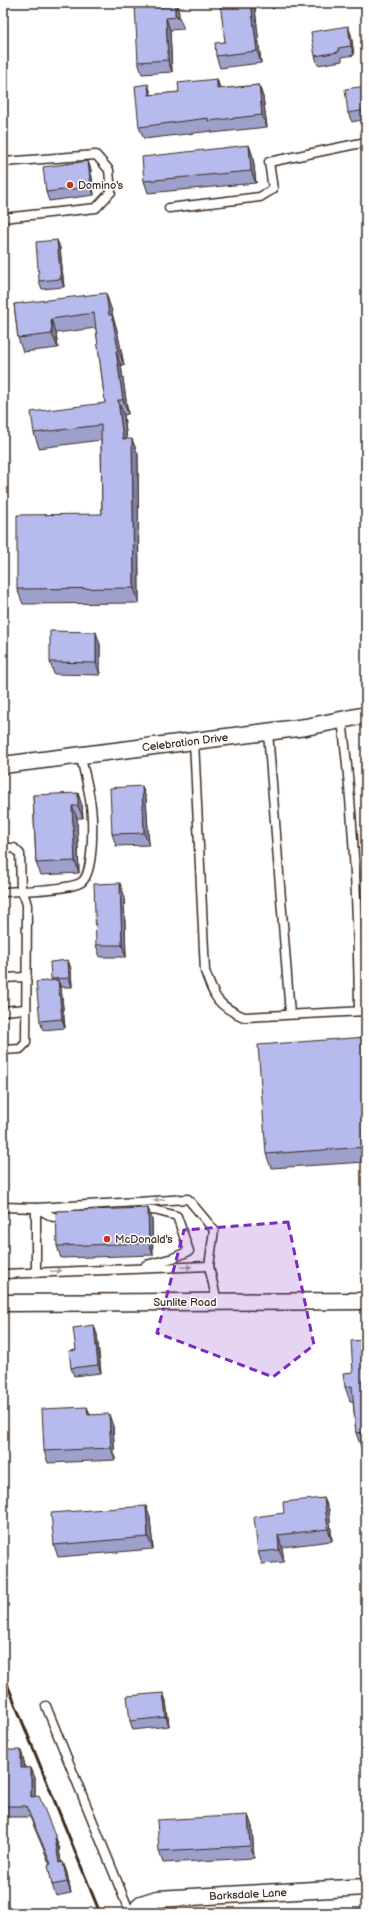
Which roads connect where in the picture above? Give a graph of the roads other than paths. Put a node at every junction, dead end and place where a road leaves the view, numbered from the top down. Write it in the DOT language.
graph roads {
  1 [pos="366,142"];
  2 [pos="3,162"];
  3 [pos="169,208"];
  4 [pos="3,218"];
  5 [pos="366,715"];
  6 [pos="342,720"];
  7 [pos="268,732"];
  8 [pos="194,741"];
  9 [pos="80,755"];
  10 [pos="3,765"];
  11 [pos="3,848"];
  12 [pos="21,890"];
  13 [pos="3,892"];
  14 [pos="27,977"];
  15 [pos="3,978"];
  16 [pos="26,1010"];
  17 [pos="3,1011"];
  18 [pos="362,1011"];
  19 [pos="290,1014"];
  20 [pos="3,1050"];
  21 [pos="3,1207"];
  22 [pos="36,1208"];
  23 [pos="131,1212"];
  24 [pos="77,1215"];
  25 [pos="209,1266"];
  26 [pos="130,1269"];
  27 [pos="36,1272"];
  28 [pos="3,1274"];
  29 [pos="217,1302"];
  30 [pos="366,1302"];
  31 [pos="3,1303"];
  32 [pos="46,1706"];
  33 [pos="366,1887"];
  34 [pos="130,1913"];
  35 [pos="135,1913"];
  1 -- 3 [label="lane"];
  2 -- 4 [label="lane"];
  5 -- 6 [label="street, Celebration Drive"];
  6 -- 7 [label="street, Celebration Drive"];
  6 -- 18 [label="lane"];
  7 -- 8 [label="street, Celebration Drive"];
  7 -- 19 [label="lane"];
  8 -- 9 [label="street, Celebration Drive"];
  8 -- 19 [label="lane"];
  9 -- 10 [label="street, Celebration Drive"];
  9 -- 12 [label="lane"];
  11 -- 12 [label="lane"];
  12 -- 13 [label="lane"];
  12 -- 14 [label="lane"];
  14 -- 15 [label="lane"];
  14 -- 16 [label="lane"];
  16 -- 17 [label="lane"];
  16 -- 20 [label="lane"];
  18 -- 19 [label="lane"];
  21 -- 22 [label="lane"];
  22 -- 24 [label="lane"];
  25 -- 22 [label="lane, one-way"];
  22 -- 27 [label="lane"];
  23 -- 26 [label="lane"];
  26 -- 25 [label="lane, one-way"];
  25 -- 29 [label="lane"];
  27 -- 26 [label="lane, one-way"];
  27 -- 28 [label="lane"];
  29 -- 30 [label="street, Sunlite Road"];
  29 -- 31 [label="street, Sunlite Road"];
  32 -- 34 [label="lane"];
  33 -- 35 [label="street, Barksdale Lane"];
}
